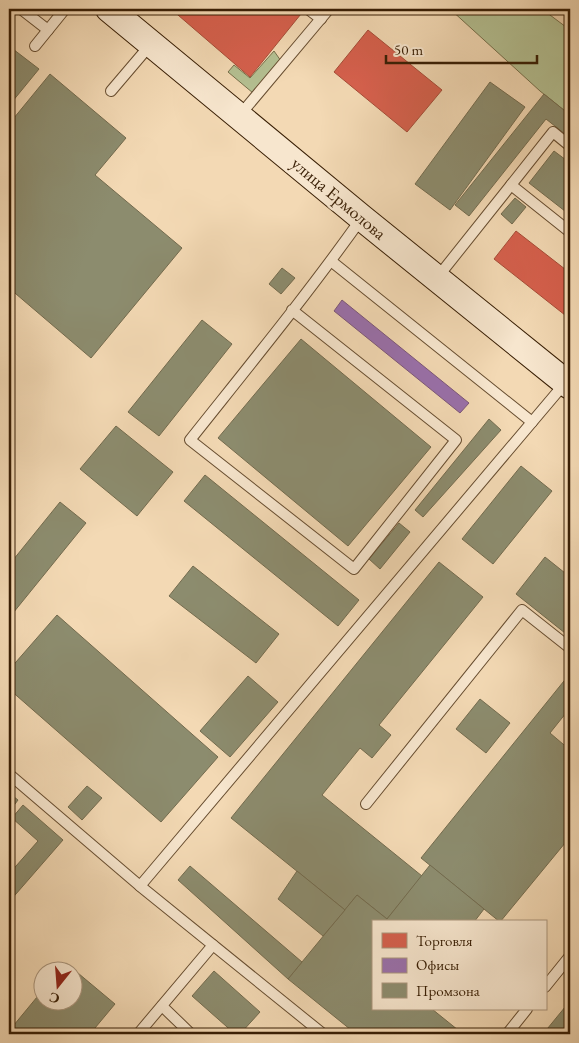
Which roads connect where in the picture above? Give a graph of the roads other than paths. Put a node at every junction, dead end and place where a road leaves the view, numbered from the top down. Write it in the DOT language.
graph roads {
  1 [pos="21,9"];
  2 [pos="65,9"];
  3 [pos="109,9"];
  4 [pos="308,9"];
  5 [pos="329,9"];
  6 [pos="321,19"];
  7 [pos="48,30"];
  8 [pos="151,43"];
  9 [pos="35,46"];
  10 [pos="111,91"];
  11 [pos="240,116"];
  12 [pos="570,146"];
  13 [pos="511,185"];
  14 [pos="362,218"];
  15 [pos="570,232"];
  16 [pos="331,261"];
  17 [pos="437,279"];
  18 [pos="292,310"];
  19 [pos="568,384"];
  20 [pos="532,422"];
  21 [pos="570,648"];
  22 [pos="9,774"];
  23 [pos="366,804"];
  24 [pos="140,886"];
  25 [pos="213,945"];
  26 [pos="570,956"];
  27 [pos="546,986"];
  28 [pos="162,1006"];
  29 [pos="526,1010"];
  30 [pos="138,1034"];
  31 [pos="191,1034"];
  32 [pos="323,1034"];
  33 [pos="507,1034"];
  1 -- 7 [label="lane"];
  2 -- 7 [label="lane"];
  3 -- 8 [label="main road, улица Ермолова"];
  4 -- 6 [label="lane"];
  5 -- 6 [label="lane"];
  6 -- 11 [label="lane"];
  7 -- 9 [label="lane"];
  8 -- 10 [label="lane"];
  8 -- 11 [label="main road, улица Ермолова"];
  11 -- 14 [label="main road, улица Ермолова"];
  12 -- 13 [label="lane"];
  13 -- 15 [label="lane"];
  13 -- 17 [label="lane"];
  14 -- 16 [label="lane"];
  14 -- 17 [label="main road, улица Ермолова"];
  16 -- 18 [label="lane"];
  16 -- 20 [label="lane"];
  17 -- 19 [label="main road, улица Ермолова"];
  18 -- 18 [label="lane"];
  19 -- 20 [label="lane"];
  20 -- 24 [label="lane"];
  21 -- 23 [label="lane"];
  22 -- 24 [label="lane"];
  24 -- 25 [label="lane"];
  25 -- 28 [label="lane"];
  25 -- 32 [label="lane"];
  26 -- 27 [label="lane"];
  28 -- 30 [label="lane"];
  28 -- 31 [label="lane"];
  29 -- 33 [label="lane"];
}
